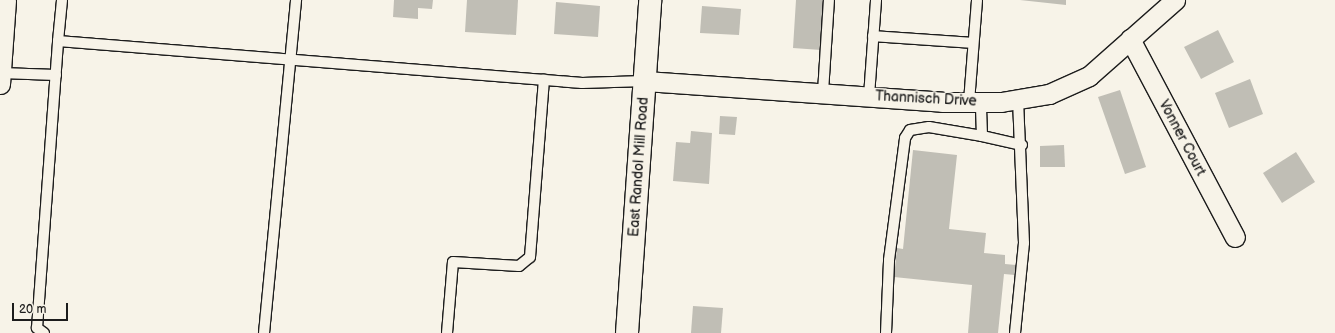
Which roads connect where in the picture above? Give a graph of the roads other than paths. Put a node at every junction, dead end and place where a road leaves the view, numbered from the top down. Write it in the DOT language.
graph roads {
  1 [pos="6,0"];
  2 [pos="62,0"];
  3 [pos="296,0"];
  4 [pos="650,0"];
  5 [pos="829,0"];
  6 [pos="876,0"];
  7 [pos="977,0"];
  8 [pos="1175,0"];
  9 [pos="2,27"];
  10 [pos="873,36"];
  11 [pos="1130,39"];
  12 [pos="58,42"];
  13 [pos="973,43"];
  14 [pos="292,60"];
  15 [pos="56,75"];
  16 [pos="0,78"];
  17 [pos="544,80"];
  18 [pos="645,81"];
  19 [pos="823,92"];
  20 [pos="869,96"];
  21 [pos="1018,99"];
  22 [pos="975,102"];
  23 [pos="982,136"];
  24 [pos="1022,145"];
  25 [pos="1235,237"];
  26 [pos="44,333"];
  27 [pos="264,333"];
  28 [pos="447,333"];
  29 [pos="627,333"];
  30 [pos="886,333"];
  31 [pos="1015,333"];
  1 -- 9 [label="street"];
  2 -- 12 [label="lane"];
  3 -- 14 [label="lane"];
  4 -- 18 [label="main road, East Randol Mill Road"];
  5 -- 19 [label="lane"];
  6 -- 10 [label="lane"];
  7 -- 13 [label="lane"];
  8 -- 11 [label="street, Thannisch Drive"];
  9 -- 16 [label="street"];
  10 -- 13 [label="lane"];
  10 -- 20 [label="lane"];
  11 -- 21 [label="street, Thannisch Drive"];
  11 -- 25 [label="street, Vonner Court"];
  12 -- 14 [label="lane"];
  12 -- 15 [label="lane"];
  13 -- 22 [label="lane"];
  14 -- 17 [label="lane"];
  14 -- 27 [label="lane"];
  15 -- 16 [label="lane"];
  15 -- 26 [label="lane"];
  17 -- 18 [label="lane"];
  17 -- 28 [label="lane"];
  18 -- 19 [label="street, Thannisch Drive"];
  18 -- 29 [label="main road, East Randol Mill Road"];
  19 -- 20 [label="street, Thannisch Drive"];
  20 -- 22 [label="street, Thannisch Drive"];
  21 -- 22 [label="street, Thannisch Drive"];
  21 -- 24 [label="lane"];
  22 -- 23 [label="lane"];
  23 -- 24 [label="lane"];
  23 -- 30 [label="lane"];
  24 -- 31 [label="lane"];
}
